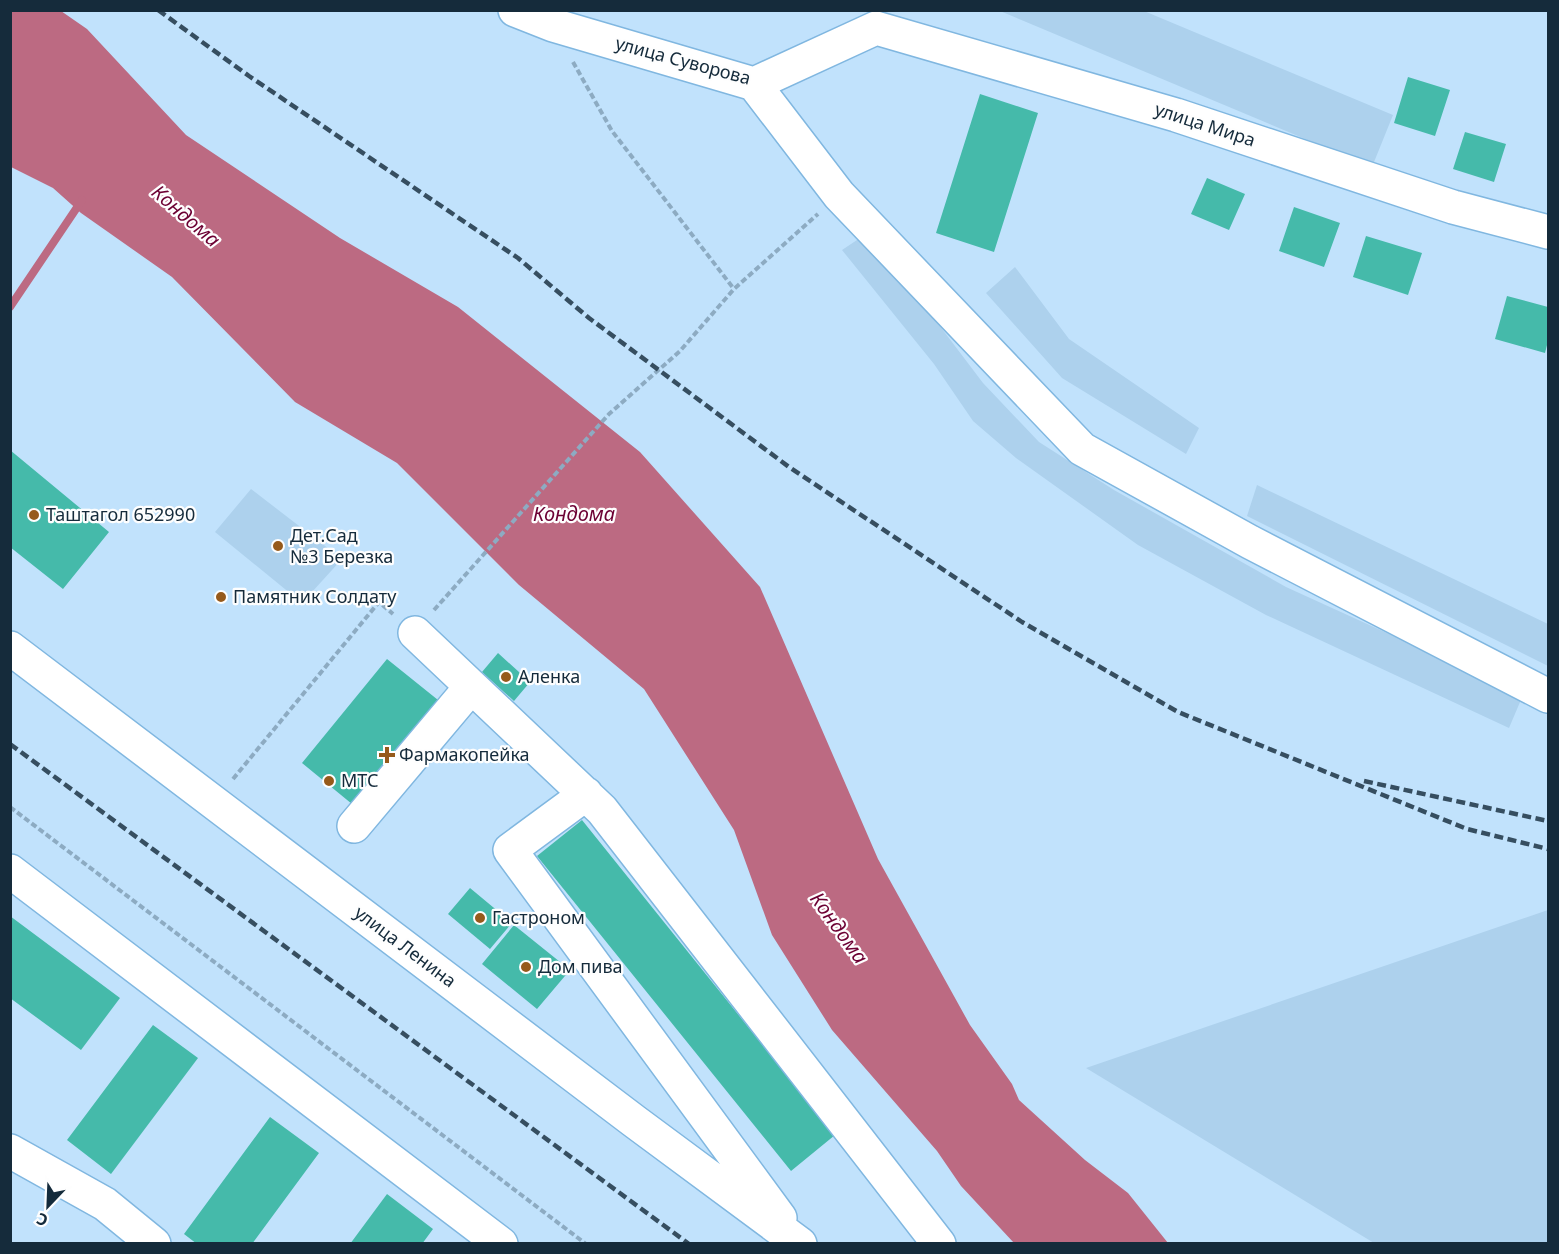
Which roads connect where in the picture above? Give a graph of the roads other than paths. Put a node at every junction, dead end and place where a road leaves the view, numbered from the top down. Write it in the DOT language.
graph roads {
  1 [pos="515,10"];
  2 [pos="550,18"];
  3 [pos="876,19"];
  4 [pos="754,84"];
  5 [pos="1548,232"];
  6 [pos="419,628"];
  7 [pos="10,648"];
  8 [pos="471,687"];
  9 [pos="1548,696"];
  10 [pos="586,794"];
  11 [pos="354,826"];
  12 [pos="10,871"];
  13 [pos="10,1151"];
  14 [pos="799,1243"];
  15 [pos="153,1244"];
  16 [pos="501,1244"];
  17 [pos="939,1244"];
  1 -- 2 [label="street, улица Суворова"];
  2 -- 4 [label="street, улица Суворова"];
  3 -- 4 [label="street, улица Суворова"];
  3 -- 5 [label="street, улица Мира"];
  4 -- 9 [label="street"];
  6 -- 8 [label="street"];
  7 -- 14 [label="street, улица Ленина"];
  8 -- 10 [label="street"];
  8 -- 11 [label="street"];
  10 -- 14 [label="street"];
  10 -- 17 [label="street"];
  12 -- 16 [label="street"];
  13 -- 15 [label="street"];
}
